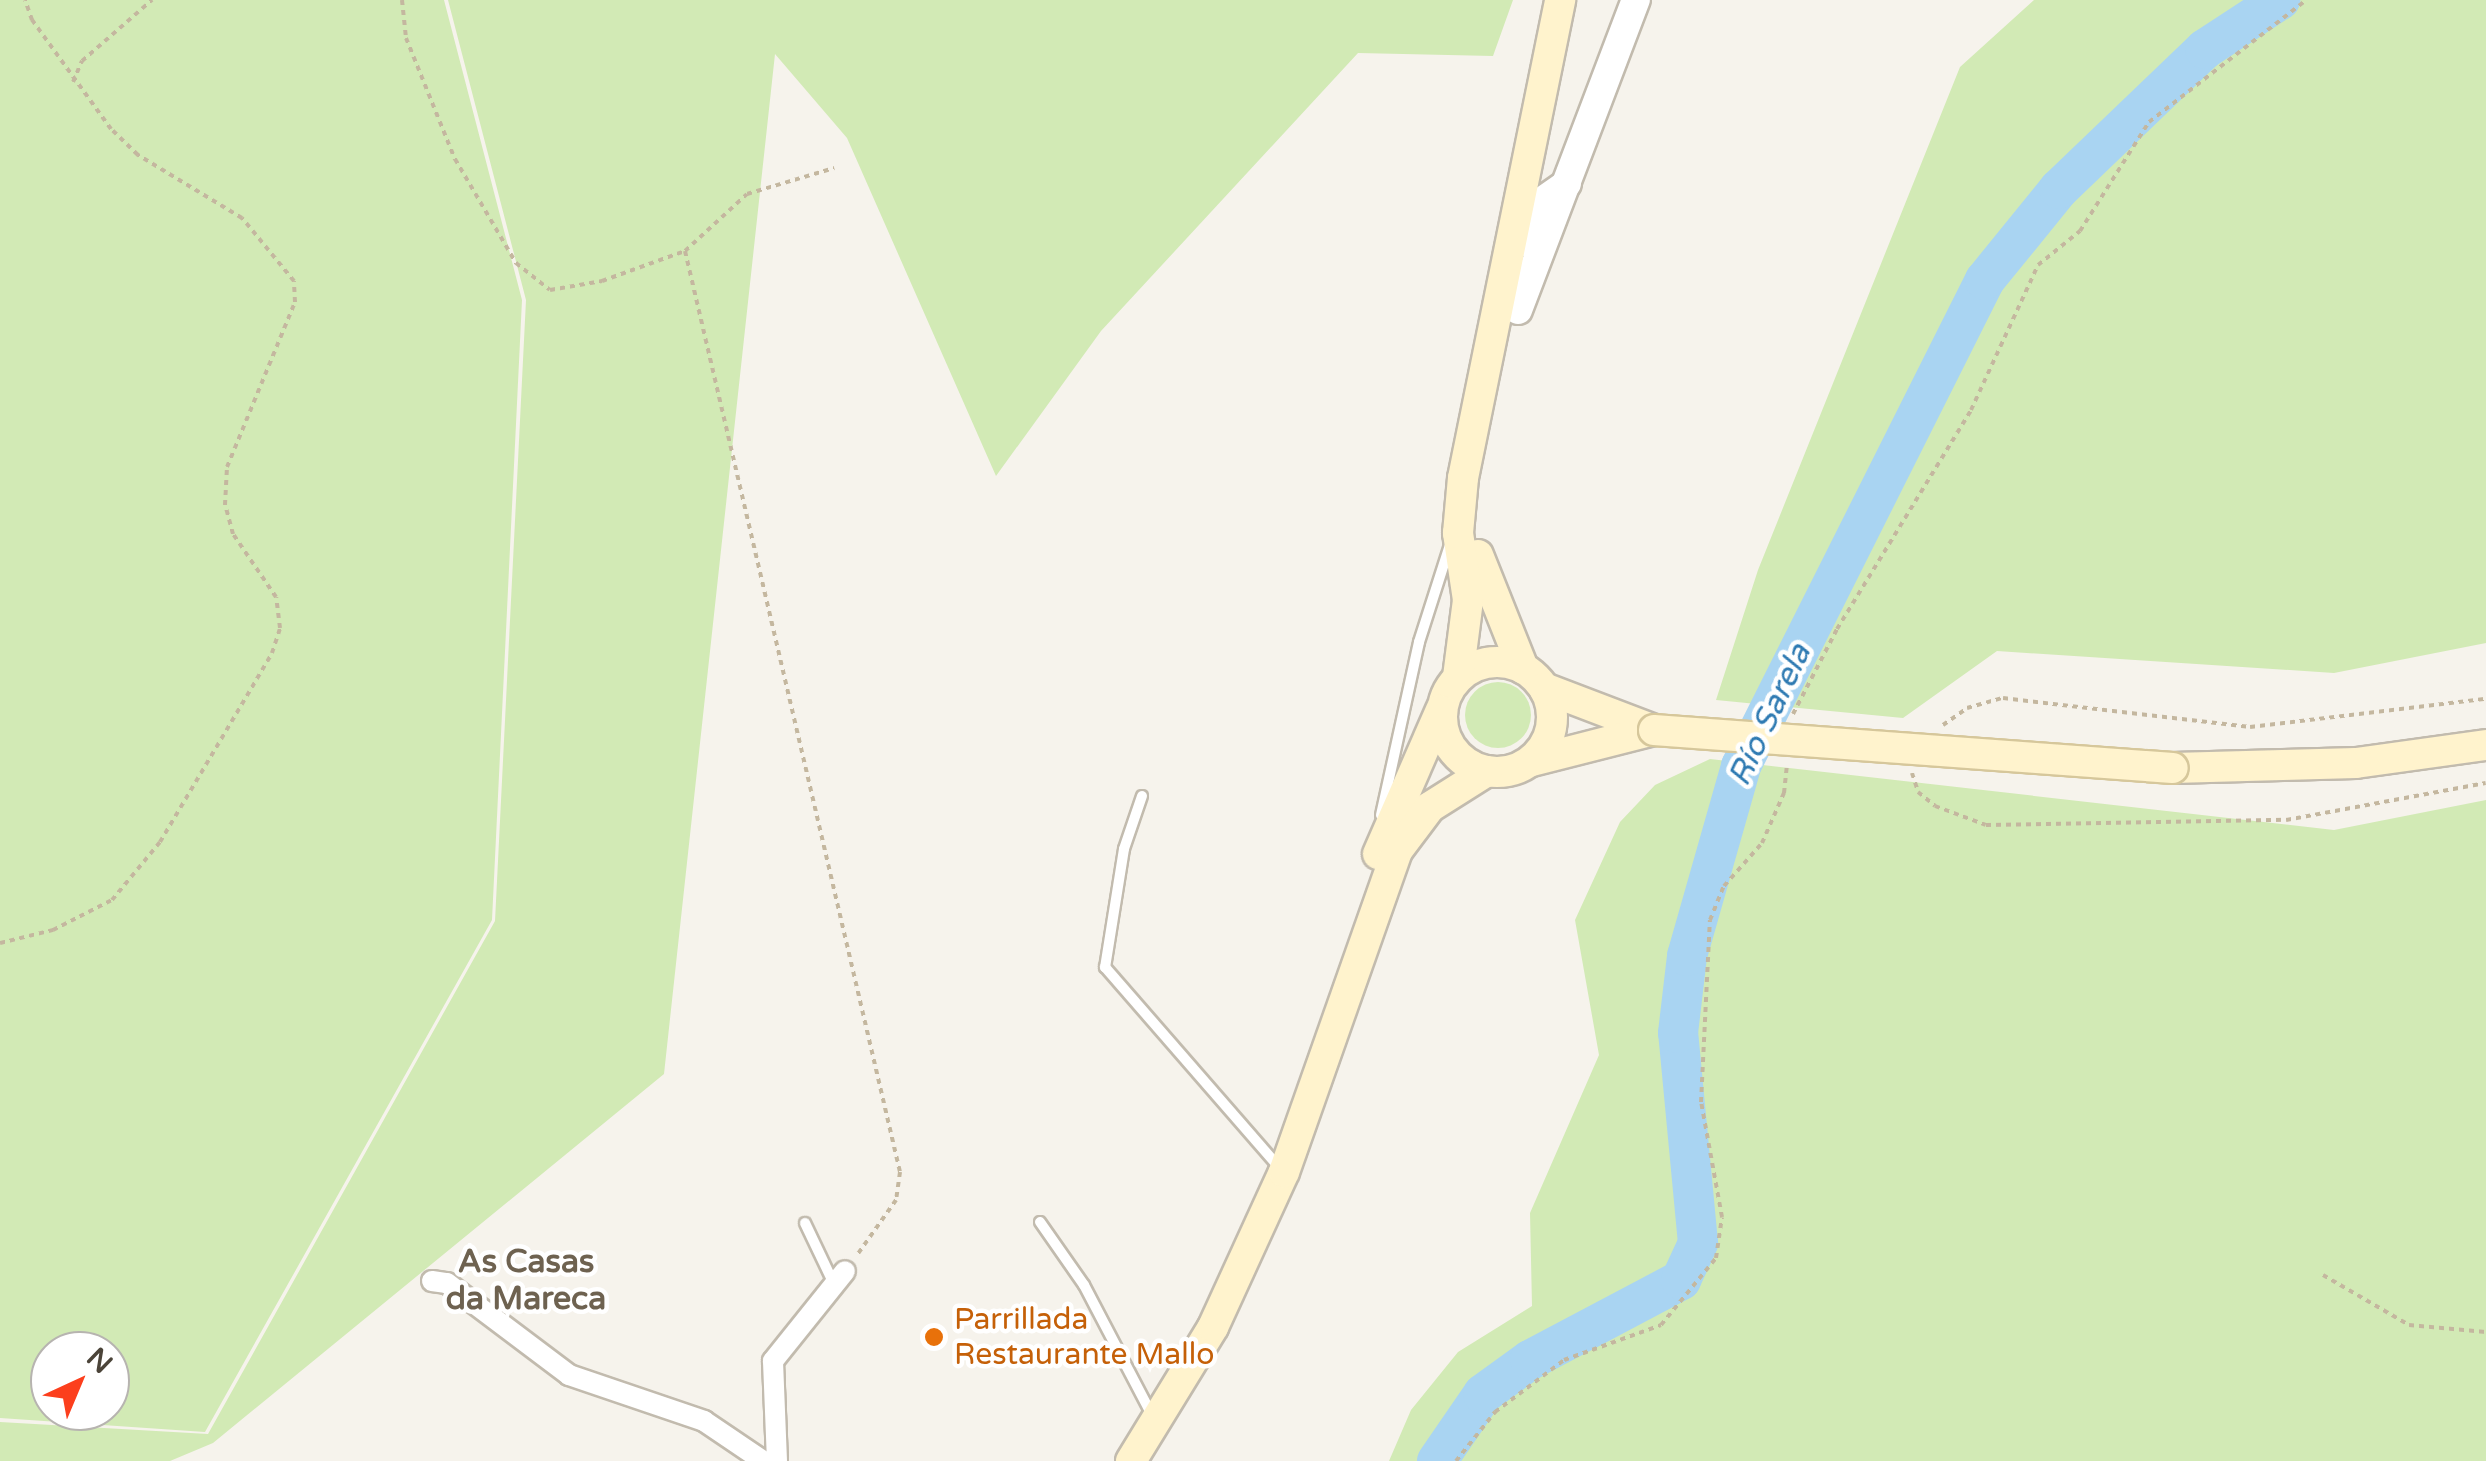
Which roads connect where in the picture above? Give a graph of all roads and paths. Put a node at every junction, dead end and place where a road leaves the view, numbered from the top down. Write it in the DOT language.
graph roads {
  1 [pos="25,0"];
  2 [pos="152,0"];
  3 [pos="402,0"];
  4 [pos="1560,0"];
  5 [pos="1573,0"];
  6 [pos="1636,0"];
  7 [pos="73,82"];
  8 [pos="834,168"];
  9 [pos="1567,184"];
  10 [pos="1540,200"];
  11 [pos="685,251"];
  12 [pos="1518,310"];
  13 [pos="1492,348"];
  14 [pos="1458,534"];
  15 [pos="1458,677"];
  16 [pos="1534,678"];
  17 [pos="1442,710"];
  18 [pos="1654,730"];
  19 [pos="2486,745"];
  20 [pos="1532,761"];
  21 [pos="1486,771"];
  22 [pos="1412,772"];
  23 [pos="2486,783"];
  24 [pos="1142,796"];
  25 [pos="1384,804"];
  26 [pos="2160,823"];
  27 [pos="1372,873"];
  28 [pos="0,943"];
  29 [pos="1350,979"];
  30 [pos="1284,1172"];
  31 [pos="1040,1222"];
  32 [pos="804,1224"];
  33 [pos="2323,1275"];
  34 [pos="840,1278"];
  35 [pos="432,1282"];
  36 [pos="2486,1332"];
  37 [pos="1156,1422"];
  38 [pos="764,1461"];
  39 [pos="777,1461"];
  40 [pos="1131,1461"];
  1 -- 7 [label="path"];
  2 -- 7 [label="path"];
  3 -- 11 [label="path"];
  4 -- 13 [label="main road"];
  5 -- 10 [label="main road"];
  6 -- 9 [label="street"];
  7 -- 28 [label="path"];
  8 -- 11 [label="path"];
  9 -- 10 [label="street"];
  9 -- 12 [label="street"];
  10 -- 12 [label="main road"];
  10 -- 13 [label="street"];
  11 -- 34 [label="path"];
  12 -- 16 [label="main road"];
  13 -- 14 [label="main road"];
  14 -- 15 [label="main road"];
  14 -- 25 [label="lane"];
  15 -- 16 [label="main road"];
  15 -- 17 [label="main road"];
  16 -- 18 [label="main road"];
  16 -- 20 [label="main road"];
  17 -- 21 [label="main road"];
  17 -- 22 [label="main road"];
  18 -- 19 [label="main road, bridge"];
  18 -- 20 [label="main road"];
  20 -- 21 [label="main road"];
  21 -- 29 [label="main road"];
  22 -- 25 [label="lane"];
  22 -- 27 [label="main road"];
  23 -- 26 [label="path"];
  24 -- 30 [label="lane"];
  25 -- 27 [label="lane"];
  27 -- 29 [label="main road"];
  29 -- 30 [label="main road"];
  30 -- 37 [label="main road"];
  31 -- 37 [label="lane"];
  32 -- 34 [label="lane"];
  33 -- 36 [label="path"];
  34 -- 39 [label="street"];
  35 -- 38 [label="street"];
  37 -- 40 [label="main road"];
}
